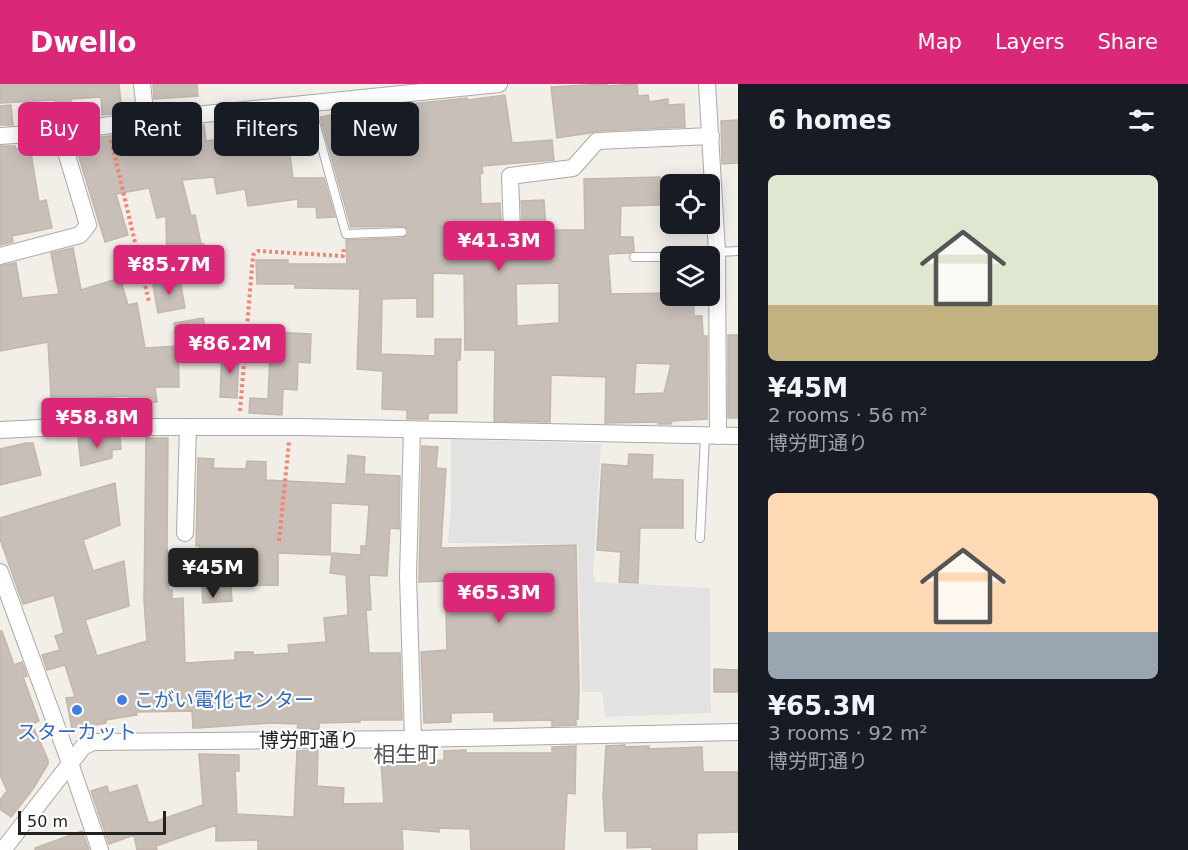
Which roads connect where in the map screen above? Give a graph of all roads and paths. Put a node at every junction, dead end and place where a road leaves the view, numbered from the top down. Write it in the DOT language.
graph roads {
  1 [pos="142,84"];
  2 [pos="499,84"];
  3 [pos="706,84"];
  4 [pos="144,102"];
  5 [pos="319,103"];
  6 [pos="112,124"];
  7 [pos="107,125"];
  8 [pos="100,126"];
  9 [pos="18,135"];
  10 [pos="0,136"];
  11 [pos="319,136"];
  12 [pos="711,136"];
  13 [pos="67,156"];
  14 [pos="512,231"];
  15 [pos="402,232"];
  16 [pos="346,234"];
  17 [pos="714,246"];
  18 [pos="738,251"];
  19 [pos="720,254"];
  20 [pos="0,256"];
  21 [pos="634,257"];
  22 [pos="660,257"];
  23 [pos="149,302"];
  24 [pos="713,306"];
  25 [pos="188,426"];
  26 [pos="239,426"];
  27 [pos="291,427"];
  28 [pos="0,430"];
  29 [pos="412,430"];
  30 [pos="712,436"];
  31 [pos="738,436"];
  32 [pos="185,533"];
  33 [pos="700,538"];
  34 [pos="279,541"];
  35 [pos="0,572"];
  36 [pos="738,732"];
  37 [pos="414,739"];
  38 [pos="70,763"];
  39 [pos="3,850"];
  40 [pos="100,850"];
  1 -- 4 [label="street"];
  2 -- 5 [label="street"];
  3 -- 12 [label="street"];
  6 -- 7 [label="street"];
  7 -- 8 [label="street"];
  7 -- 23 [label="path"];
  9 -- 10 [label="street"];
  11 -- 16 [label="lane"];
  12 -- 14 [label="street"];
  12 -- 17 [label="street"];
  13 -- 20 [label="street"];
  15 -- 16 [label="lane"];
  16 -- 26 [label="path"];
  18 -- 19 [label="lane"];
  21 -- 22 [label="lane"];
  24 -- 30 [label="street"];
  25 -- 26 [label="street"];
  25 -- 28 [label="street"];
  25 -- 32 [label="street"];
  26 -- 27 [label="street"];
  27 -- 29 [label="street"];
  27 -- 34 [label="path"];
  29 -- 30 [label="street"];
  29 -- 37 [label="street"];
  30 -- 31 [label="street"];
  30 -- 33 [label="lane"];
  35 -- 38 [label="street"];
  36 -- 37 [label="street, 博労町通り"];
  37 -- 38 [label="street, 博労町通り"];
  38 -- 39 [label="street, 博労町通り"];
  38 -- 40 [label="street"];
}
